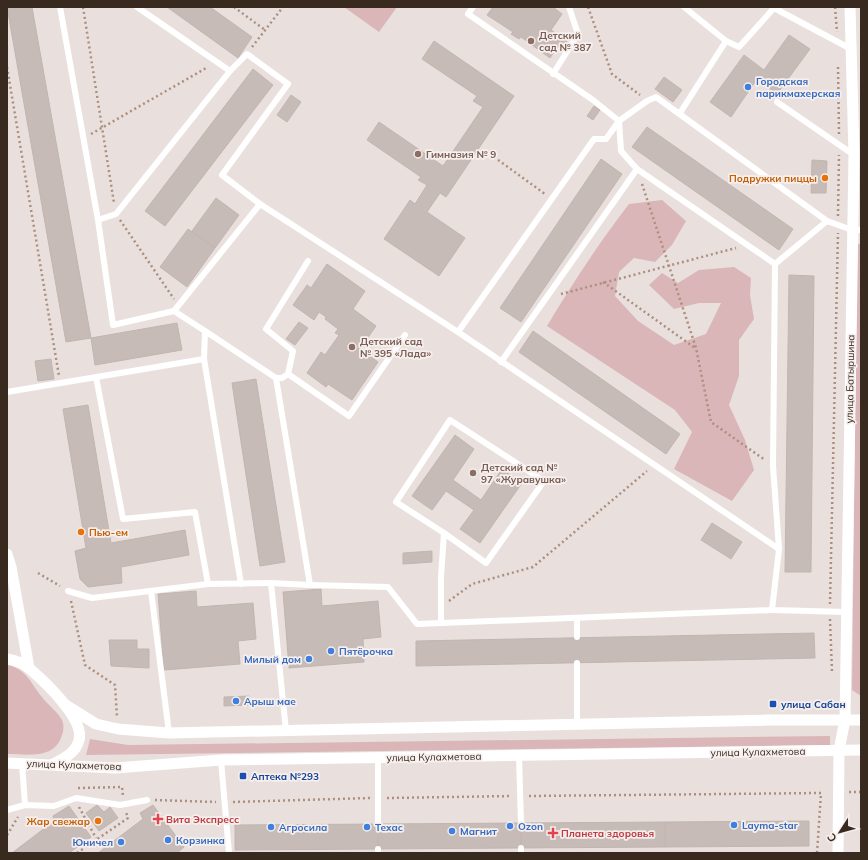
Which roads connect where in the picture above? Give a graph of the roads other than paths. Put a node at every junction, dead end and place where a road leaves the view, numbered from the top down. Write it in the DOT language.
graph roads {
  1 [pos="60,7"];
  2 [pos="137,7"];
  3 [pos="473,7"];
  4 [pos="569,7"];
  5 [pos="684,7"];
  6 [pos="850,7"];
  7 [pos="726,41"];
  8 [pos="851,49"];
  9 [pos="230,71"];
  10 [pos="553,74"];
  11 [pos="777,102"];
  12 [pos="680,113"];
  13 [pos="619,121"];
  14 [pos="854,155"];
  15 [pos="637,169"];
  16 [pos="260,204"];
  17 [pos="98,220"];
  18 [pos="827,221"];
  19 [pos="857,230"];
  20 [pos="308,261"];
  21 [pos="775,264"];
  22 [pos="174,311"];
  23 [pos="205,331"];
  24 [pos="458,332"];
  25 [pos="405,335"];
  26 [pos="204,359"];
  27 [pos="501,362"];
  28 [pos="288,374"];
  29 [pos="96,377"];
  30 [pos="276,378"];
  31 [pos="7,392"];
  32 [pos="444,534"];
  33 [pos="779,549"];
  34 [pos="7,554"];
  35 [pos="271,583"];
  36 [pos="208,584"];
  37 [pos="241,584"];
  38 [pos="310,585"];
  39 [pos="68,591"];
  40 [pos="151,591"];
  41 [pos="772,610"];
  42 [pos="846,612"];
  43 [pos="576,618"];
  44 [pos="441,623"];
  45 [pos="577,638"];
  46 [pos="7,659"];
  47 [pos="577,663"];
  48 [pos="29,668"];
  49 [pos="64,704"];
  50 [pos="845,720"];
  51 [pos="861,720"];
  52 [pos="578,724"];
  53 [pos="286,731"];
  54 [pos="169,733"];
  55 [pos="839,750"];
  56 [pos="861,750"];
  57 [pos="519,756"];
  58 [pos="378,758"];
  59 [pos="221,760"];
  60 [pos="7,763"];
  61 [pos="22,763"];
  62 [pos="53,764"];
  63 [pos="147,800"];
  64 [pos="25,805"];
  65 [pos="7,810"];
  66 [pos="521,823"];
  67 [pos="378,824"];
  68 [pos="228,853"];
  69 [pos="838,853"];
  1 -- 17 [label="lane"];
  2 -- 9 [label="lane"];
  3 -- 10 [label="lane"];
  4 -- 10 [label="lane"];
  5 -- 7 [label="lane"];
  6 -- 8 [label="main road, улица Батыршина"];
  7 -- 8 [label="lane"];
  7 -- 12 [label="lane"];
  8 -- 14 [label="main road, улица Батыршина"];
  9 -- 16 [label="lane"];
  9 -- 17 [label="lane"];
  10 -- 13 [label="lane"];
  11 -- 14 [label="lane"];
  12 -- 13 [label="lane"];
  12 -- 18 [label="lane"];
  13 -- 15 [label="lane"];
  13 -- 24 [label="lane"];
  14 -- 19 [label="main road, улица Батыршина"];
  15 -- 21 [label="lane"];
  15 -- 27 [label="lane"];
  16 -- 22 [label="lane"];
  16 -- 24 [label="lane"];
  17 -- 22 [label="lane"];
  18 -- 19 [label="lane"];
  18 -- 21 [label="lane"];
  19 -- 42 [label="main road, улица Батыршина"];
  20 -- 28 [label="lane"];
  21 -- 33 [label="lane"];
  22 -- 23 [label="lane"];
  23 -- 26 [label="lane"];
  23 -- 30 [label="lane"];
  24 -- 27 [label="lane"];
  25 -- 28 [label="lane"];
  26 -- 29 [label="lane"];
  26 -- 37 [label="lane"];
  27 -- 33 [label="lane"];
  28 -- 30 [label="lane"];
  29 -- 31 [label="lane"];
  29 -- 36 [label="lane"];
  30 -- 38 [label="lane"];
  32 -- 32 [label="lane"];
  32 -- 44 [label="lane"];
  33 -- 41 [label="lane"];
  34 -- 48 [label="main road"];
  35 -- 37 [label="lane"];
  35 -- 38 [label="lane"];
  35 -- 53 [label="lane"];
  36 -- 37 [label="lane"];
  36 -- 40 [label="lane"];
  38 -- 44 [label="lane"];
  39 -- 40 [label="lane"];
  40 -- 54 [label="lane"];
  41 -- 42 [label="lane"];
  41 -- 43 [label="lane"];
  42 -- 50 [label="main road, улица Батыршина"];
  43 -- 44 [label="lane"];
  43 -- 45 [label="lane"];
  46 -- 48 [label="main road"];
  47 -- 52 [label="lane"];
  48 -- 49 [label="main road"];
  49 -- 54 [label="main road"];
  49 -- 62 [label="main road"];
  50 -- 51 [label="main road"];
  50 -- 52 [label="main road"];
  50 -- 55 [label="main road, улица Батыршина"];
  52 -- 53 [label="main road"];
  53 -- 54 [label="main road"];
  55 -- 56 [label="main road, улица Кулахметова"];
  55 -- 57 [label="main road, улица Кулахметова"];
  55 -- 69 [label="main road"];
  57 -- 58 [label="main road, улица Кулахметова"];
  57 -- 66 [label="lane"];
  58 -- 59 [label="main road, улица Кулахметова"];
  58 -- 67 [label="lane"];
  59 -- 62 [label="main road, улица Кулахметова"];
  59 -- 68 [label="lane"];
  60 -- 61 [label="main road, улица Кулахметова"];
  61 -- 62 [label="main road, улица Кулахметова"];
  61 -- 64 [label="lane"];
  63 -- 64 [label="lane"];
  64 -- 65 [label="lane"];
}
